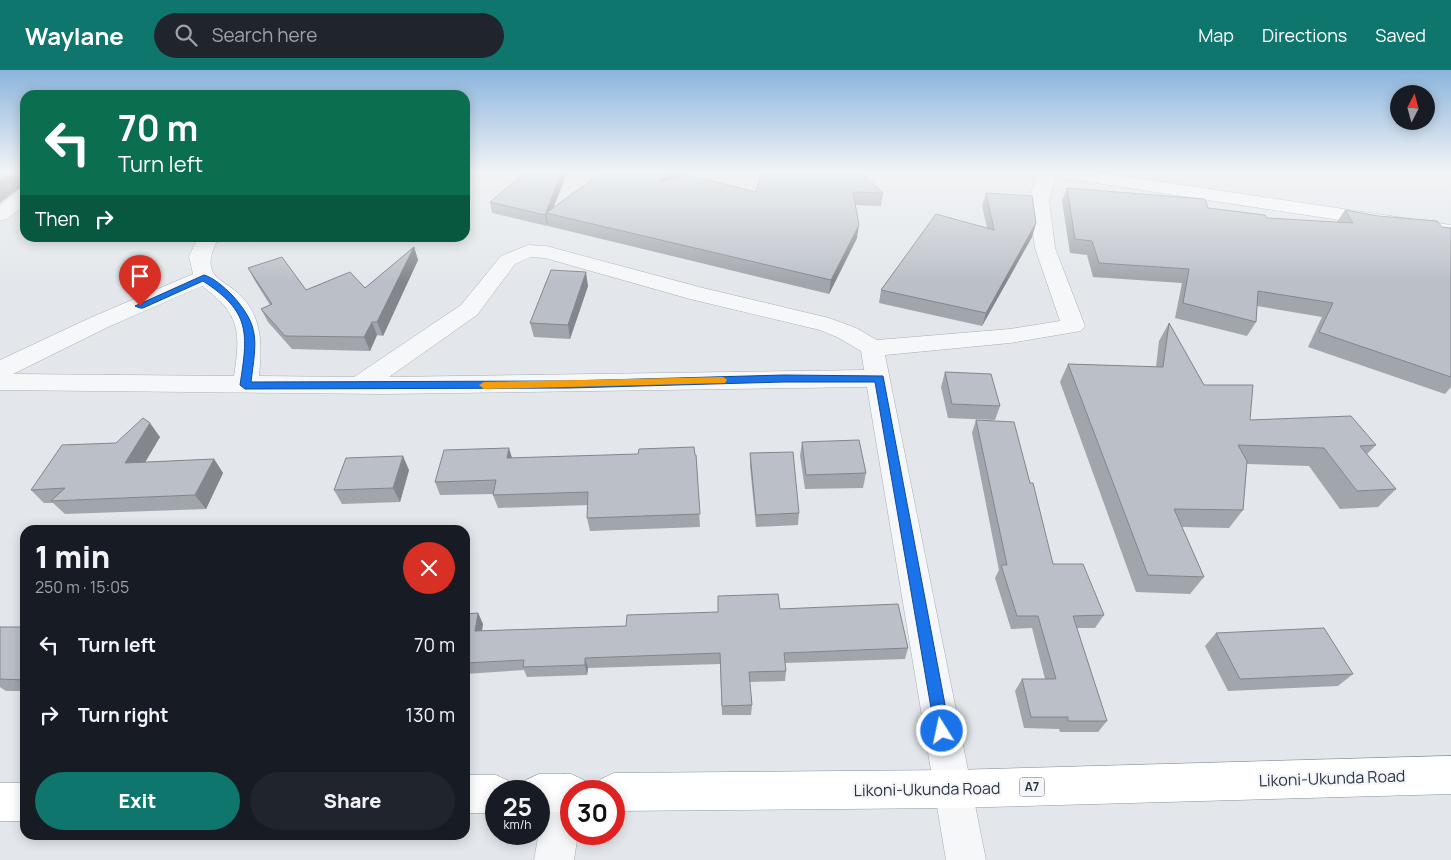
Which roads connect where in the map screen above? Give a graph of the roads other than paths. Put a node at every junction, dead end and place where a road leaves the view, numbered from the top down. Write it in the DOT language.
graph roads {
  1 [pos="1040,208"];
  2 [pos="1296,208"];
  3 [pos="1451,231"];
  4 [pos="206,242"];
  5 [pos="204,277"];
  6 [pos="872,348"];
  7 [pos="0,370"];
  8 [pos="879,378"];
  9 [pos="0,382"];
  10 [pos="245,385"];
  11 [pos="359,386"];
  12 [pos="1451,775"];
  13 [pos="953,789"];
  14 [pos="625,792"];
  15 [pos="558,793"];
  16 [pos="470,794"];
  17 [pos="485,794"];
  18 [pos="0,802"];
  19 [pos="20,802"];
  20 [pos="554,860"];
  21 [pos="966,860"];
  1 -- 6 [label="street"];
  2 -- 3 [label="highway"];
  4 -- 5 [label="street"];
  5 -- 7 [label="street"];
  5 -- 10 [label="street"];
  6 -- 8 [label="street"];
  6 -- 11 [label="street"];
  8 -- 11 [label="street"];
  8 -- 13 [label="street"];
  9 -- 10 [label="street"];
  10 -- 11 [label="street"];
  12 -- 13 [label="highway, Likoni-Ukunda Road / A7"];
  13 -- 14 [label="highway, Likoni-Ukunda Road / A7"];
  13 -- 21 [label="street"];
  15 -- 20 [label="street"];
  16 -- 17 [label="highway"];
  18 -- 19 [label="highway"];
}
